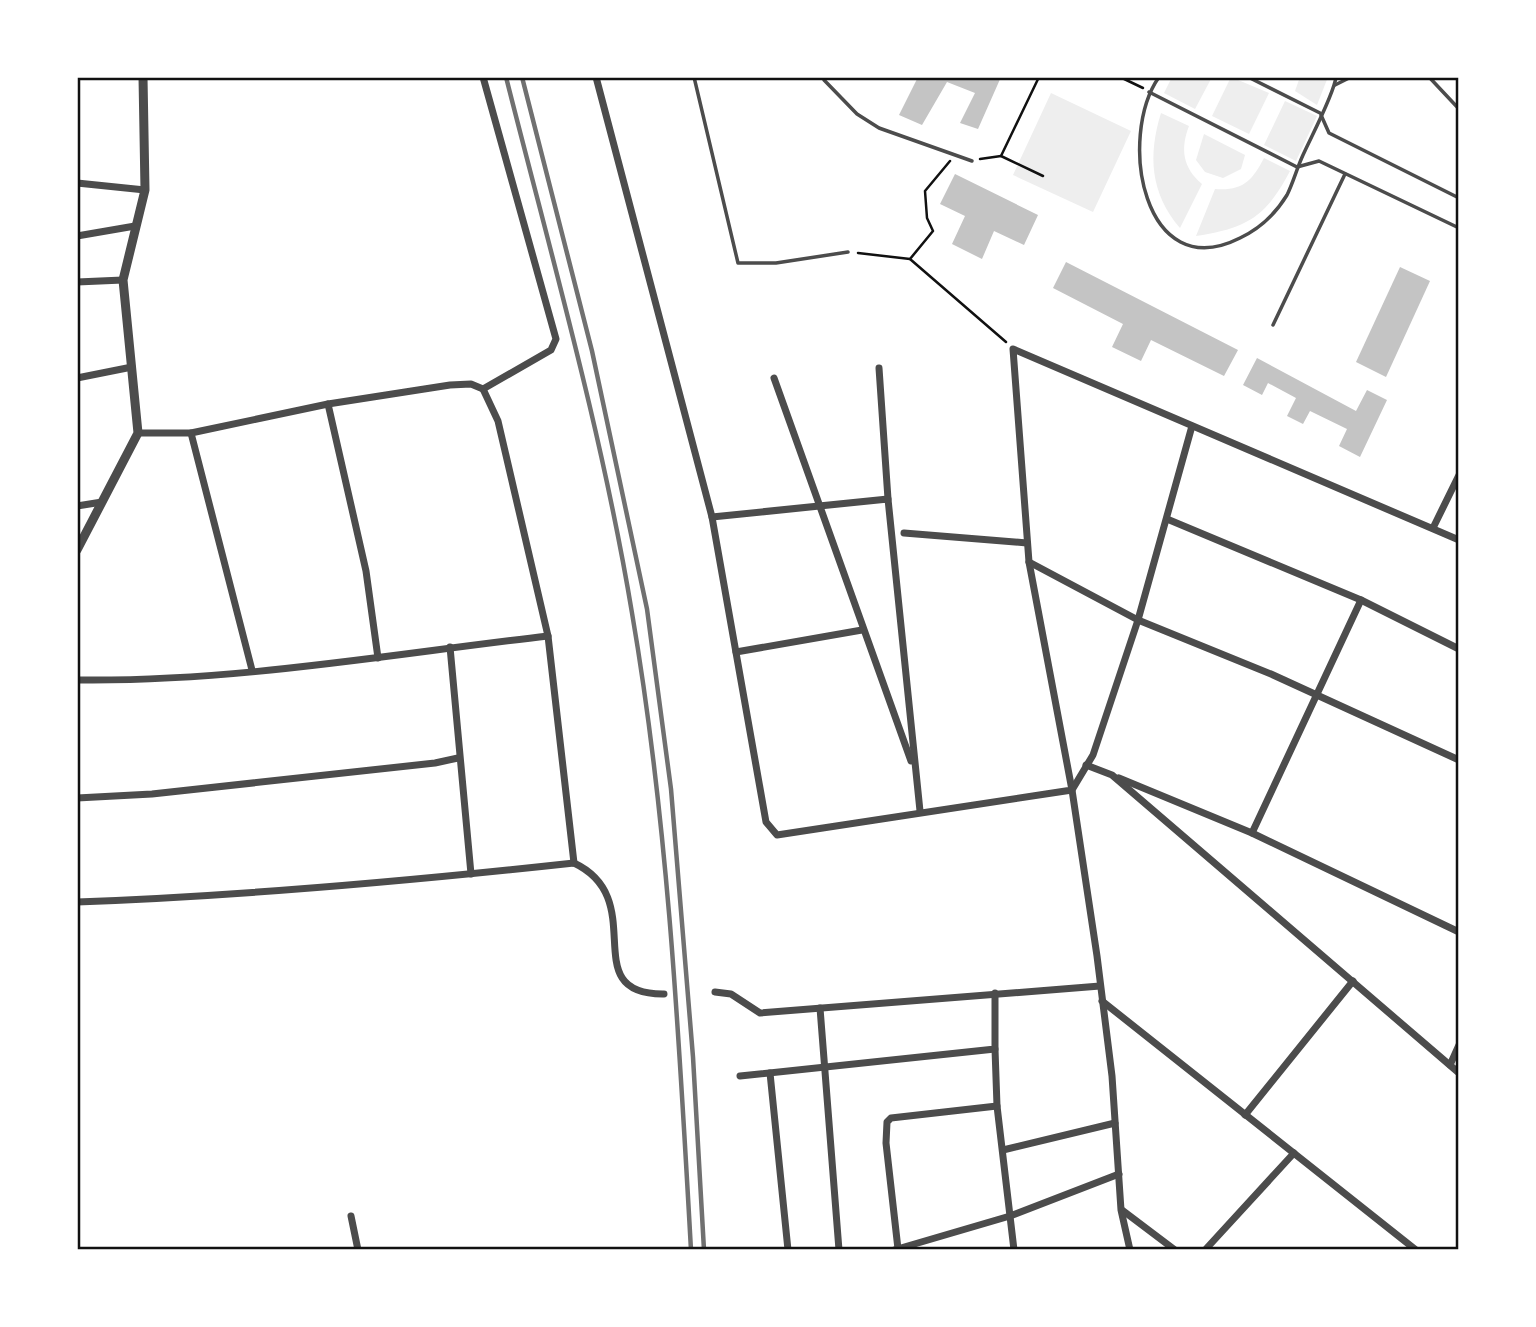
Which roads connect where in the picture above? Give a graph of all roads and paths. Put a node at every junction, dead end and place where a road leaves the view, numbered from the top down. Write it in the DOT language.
graph roads {
  1 [pos="143,77"];
  2 [pos="483,77"];
  3 [pos="596,77"];
  4 [pos="694,77"];
  5 [pos="1039,77"];
  6 [pos="1120,77"];
  7 [pos="1159,77"];
  8 [pos="1248,77"];
  9 [pos="1336,77"];
  10 [pos="1351,77"];
  11 [pos="1429,77"];
  12 [pos="824,80"];
  13 [pos="1335,85"];
  14 [pos="1149,92"];
  15 [pos="1459,109"];
  16 [pos="1321,114"];
  17 [pos="957,153"];
  18 [pos="1001,156"];
  19 [pos="972,160"];
  20 [pos="1297,167"];
  21 [pos="1345,174"];
  22 [pos="1043,176"];
  23 [pos="77,183"];
  24 [pos="145,190"];
  25 [pos="1459,198"];
  26 [pos="135,226"];
  27 [pos="1459,228"];
  28 [pos="77,236"];
  29 [pos="848,252"];
  30 [pos="910,259"];
  31 [pos="123,280"];
  32 [pos="77,282"];
  33 [pos="1273,326"];
  34 [pos="1013,349"];
  35 [pos="132,367"];
  36 [pos="879,368"];
  37 [pos="77,378"];
  38 [pos="774,379"];
  39 [pos="483,389"];
  40 [pos="328,404"];
  41 [pos="1192,426"];
  42 [pos="138,433"];
  43 [pos="191,433"];
  44 [pos="1459,475"];
  45 [pos="888,499"];
  46 [pos="102,502"];
  47 [pos="77,506"];
  48 [pos="818,506"];
  49 [pos="712,517"];
  50 [pos="1167,519"];
  51 [pos="1433,528"];
  52 [pos="904,533"];
  53 [pos="1459,540"];
  54 [pos="1027,543"];
  55 [pos="77,550"];
  56 [pos="1029,562"];
  57 [pos="1361,600"];
  58 [pos="1138,620"];
  59 [pos="862,630"];
  60 [pos="548,636"];
  61 [pos="450,647"];
  62 [pos="1459,649"];
  63 [pos="736,652"];
  64 [pos="378,658"];
  65 [pos="253,670"];
  66 [pos="77,680"];
  67 [pos="1315,696"];
  68 [pos="458,758"];
  69 [pos="1459,760"];
  70 [pos="1086,765"];
  71 [pos="914,772"];
  72 [pos="1112,775"];
  73 [pos="1072,790"];
  74 [pos="77,798"];
  75 [pos="920,811"];
  76 [pos="1252,833"];
  77 [pos="575,863"];
  78 [pos="471,874"];
  79 [pos="77,902"];
  80 [pos="1459,932"];
  81 [pos="1353,981"];
  82 [pos="1100,986"];
  83 [pos="715,992"];
  84 [pos="995,993"];
  85 [pos="664,994"];
  86 [pos="1102,1001"];
  87 [pos="820,1008"];
  88 [pos="1459,1045"];
  89 [pos="995,1049"];
  90 [pos="1450,1065"];
  91 [pos="825,1067"];
  92 [pos="770,1073"];
  93 [pos="1459,1073"];
  94 [pos="740,1076"];
  95 [pos="997,1106"];
  96 [pos="1245,1115"];
  97 [pos="1115,1123"];
  98 [pos="1003,1150"];
  99 [pos="1294,1153"];
  100 [pos="1119,1174"];
  101 [pos="1121,1210"];
  102 [pos="351,1216"];
  103 [pos="1010,1216"];
  104 [pos="895,1249"];
  105 [pos="1411,1249"];
  106 [pos="358,1250"];
  107 [pos="788,1250"];
  108 [pos="839,1250"];
  109 [pos="1014,1250"];
  110 [pos="1130,1250"];
  111 [pos="1175,1250"];
  112 [pos="1205,1250"];
  1 -- 24 [label="street"];
  2 -- 39 [label="street"];
  3 -- 49 [label="street"];
  4 -- 29 [label="lane"];
  5 -- 18 [label="path"];
  6 -- 14 [label="path"];
  7 -- 14 [label="lane"];
  8 -- 16 [label="lane"];
  9 -- 13 [label="lane"];
  10 -- 13 [label="lane"];
  11 -- 15 [label="lane"];
  12 -- 17 [label="lane"];
  13 -- 16 [label="lane"];
  14 -- 20 [label="lane"];
  14 -- 20 [label="lane"];
  16 -- 20 [label="lane"];
  16 -- 25 [label="lane"];
  17 -- 19 [label="lane"];
  17 -- 30 [label="path"];
  18 -- 19 [label="path"];
  18 -- 22 [label="path"];
  20 -- 21 [label="lane"];
  21 -- 27 [label="lane"];
  21 -- 33 [label="lane"];
  23 -- 24 [label="street"];
  24 -- 26 [label="street"];
  26 -- 28 [label="street"];
  26 -- 31 [label="street"];
  29 -- 30 [label="path"];
  30 -- 34 [label="path"];
  31 -- 32 [label="street"];
  31 -- 35 [label="street"];
  34 -- 41 [label="street"];
  34 -- 54 [label="street"];
  35 -- 37 [label="street"];
  35 -- 42 [label="street"];
  36 -- 45 [label="street"];
  38 -- 48 [label="street"];
  39 -- 40 [label="street"];
  39 -- 60 [label="street"];
  40 -- 43 [label="street"];
  40 -- 64 [label="street"];
  41 -- 50 [label="street"];
  41 -- 51 [label="street"];
  42 -- 43 [label="street"];
  42 -- 46 [label="street"];
  43 -- 65 [label="street"];
  44 -- 51 [label="street"];
  45 -- 48 [label="street"];
  45 -- 71 [label="street"];
  46 -- 47 [label="street"];
  46 -- 55 [label="street"];
  48 -- 49 [label="street"];
  48 -- 59 [label="street"];
  49 -- 63 [label="street"];
  50 -- 57 [label="street"];
  50 -- 58 [label="street"];
  51 -- 53 [label="street"];
  52 -- 54 [label="street"];
  54 -- 56 [label="street"];
  56 -- 58 [label="street"];
  56 -- 73 [label="street"];
  57 -- 62 [label="street"];
  57 -- 67 [label="street"];
  58 -- 67 [label="street"];
  58 -- 70 [label="street"];
  59 -- 63 [label="street"];
  59 -- 71 [label="street"];
  60 -- 61 [label="street"];
  60 -- 77 [label="street"];
  61 -- 64 [label="street"];
  61 -- 68 [label="street"];
  63 -- 75 [label="street"];
  64 -- 65 [label="street"];
  65 -- 66 [label="street"];
  67 -- 69 [label="street"];
  67 -- 76 [label="street"];
  68 -- 74 [label="street"];
  68 -- 78 [label="street"];
  70 -- 72 [label="street"];
  70 -- 73 [label="street"];
  71 -- 75 [label="street"];
  72 -- 76 [label="street"];
  72 -- 81 [label="street"];
  73 -- 75 [label="street"];
  73 -- 82 [label="street"];
  76 -- 80 [label="street"];
  77 -- 78 [label="street"];
  77 -- 85 [label="street"];
  78 -- 79 [label="street"];
  81 -- 90 [label="street"];
  81 -- 96 [label="street"];
  82 -- 84 [label="street"];
  82 -- 86 [label="street"];
  83 -- 87 [label="street"];
  84 -- 87 [label="street"];
  84 -- 89 [label="street"];
  86 -- 96 [label="street"];
  86 -- 97 [label="street"];
  87 -- 91 [label="street"];
  88 -- 90 [label="street"];
  89 -- 91 [label="street"];
  89 -- 95 [label="street"];
  90 -- 93 [label="street"];
  91 -- 92 [label="street"];
  91 -- 108 [label="street"];
  92 -- 94 [label="street"];
  92 -- 107 [label="street"];
  95 -- 98 [label="street"];
  95 -- 104 [label="street"];
  96 -- 99 [label="street"];
  97 -- 98 [label="street"];
  97 -- 100 [label="street"];
  98 -- 103 [label="street"];
  99 -- 105 [label="street"];
  99 -- 112 [label="street"];
  100 -- 101 [label="street"];
  100 -- 103 [label="street"];
  101 -- 110 [label="street"];
  101 -- 111 [label="street"];
  102 -- 106 [label="street"];
  103 -- 104 [label="street"];
  103 -- 109 [label="street"];
}
